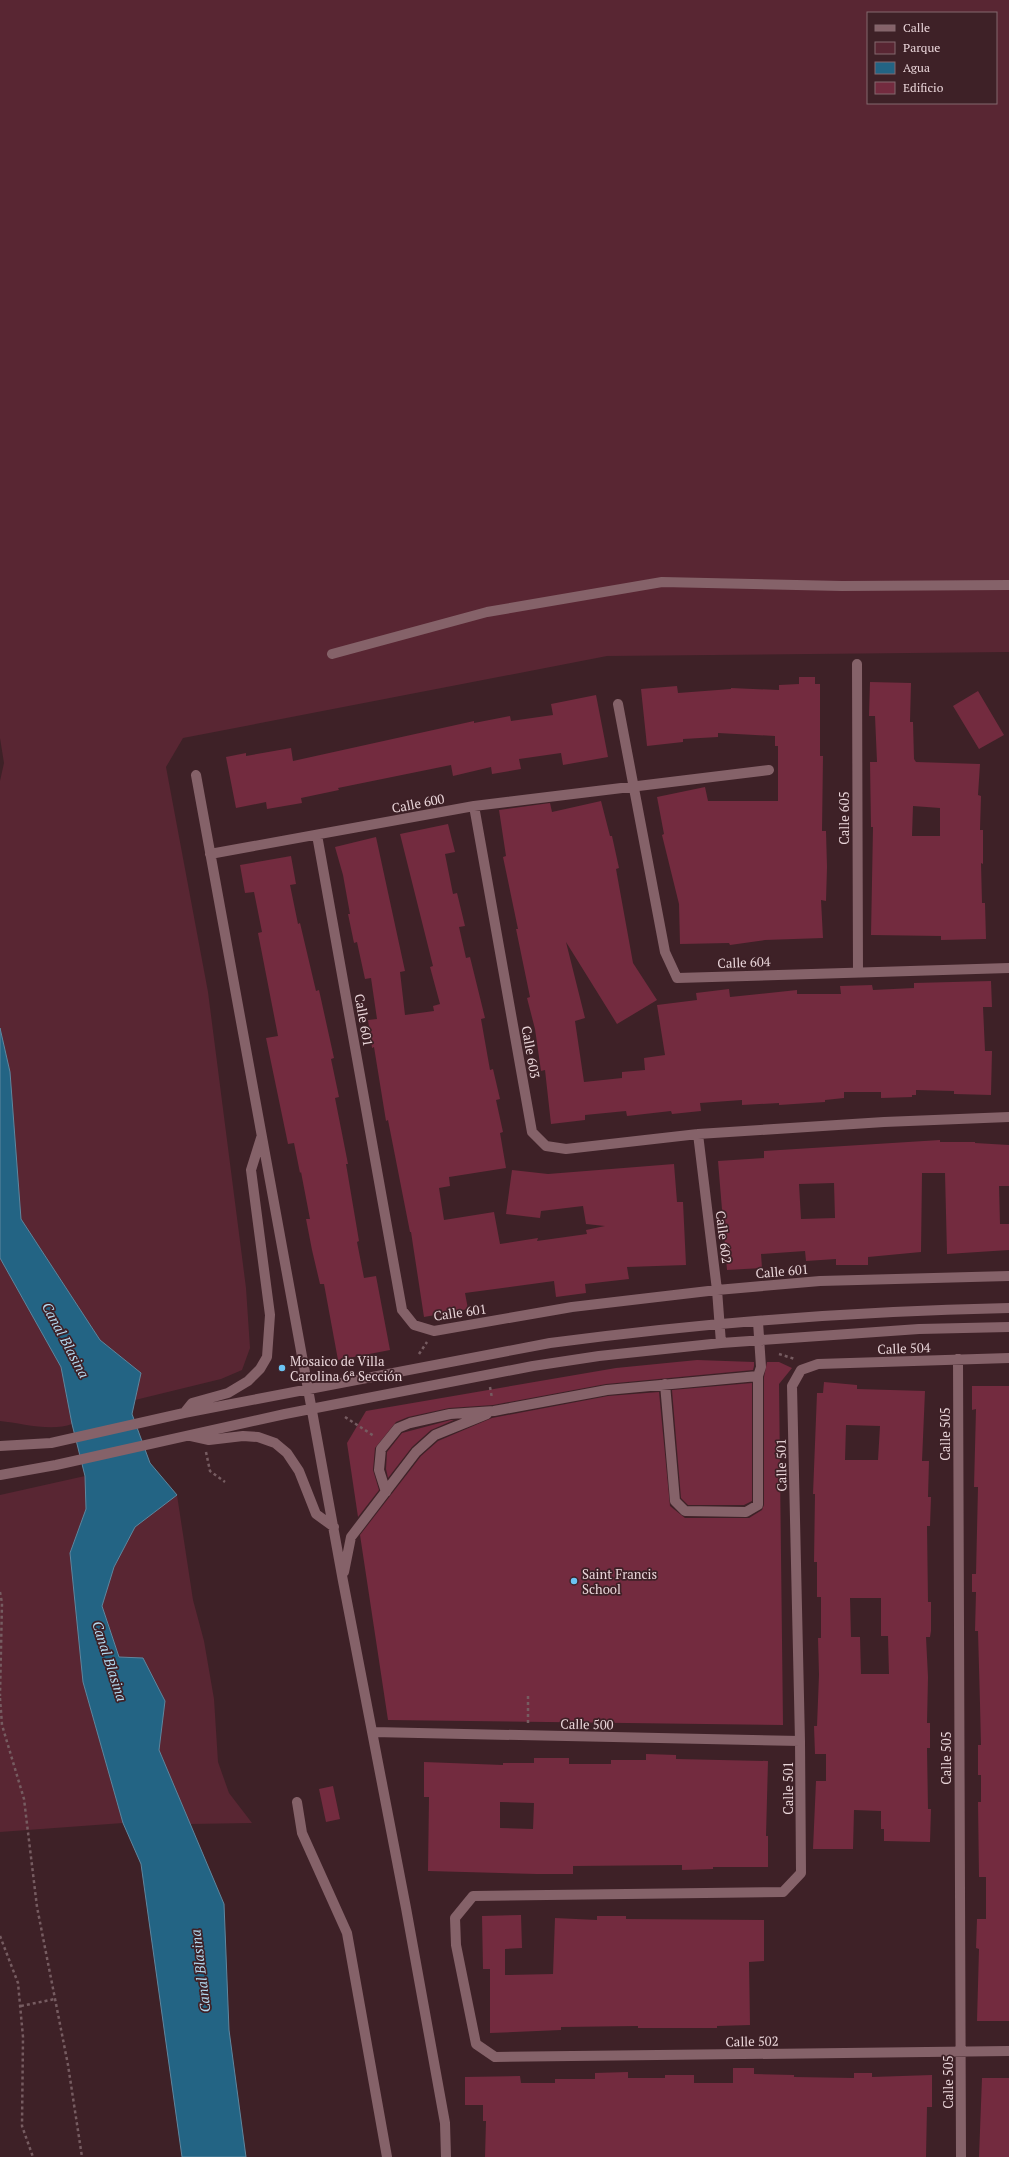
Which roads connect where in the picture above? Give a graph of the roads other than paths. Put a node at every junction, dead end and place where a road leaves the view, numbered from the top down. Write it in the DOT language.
graph roads {
  1 [pos="1009,585"];
  2 [pos="332,654"];
  3 [pos="857,664"];
  4 [pos="618,704"];
  5 [pos="769,770"];
  6 [pos="196,775"];
  7 [pos="632,785"];
  8 [pos="474,806"];
  9 [pos="317,835"];
  10 [pos="210,854"];
  11 [pos="1009,968"];
  12 [pos="858,971"];
  13 [pos="1009,1117"];
  14 [pos="698,1134"];
  15 [pos="261,1136"];
  16 [pos="1009,1276"];
  17 [pos="717,1290"];
  18 [pos="1009,1308"];
  19 [pos="758,1322"];
  20 [pos="720,1325"];
  21 [pos="1009,1327"];
  22 [pos="759,1340"];
  23 [pos="722,1343"];
  24 [pos="1009,1358"];
  25 [pos="958,1359"];
  26 [pos="805,1369"];
  27 [pos="758,1376"];
  28 [pos="665,1384"];
  29 [pos="309,1390"];
  30 [pos="313,1409"];
  31 [pos="494,1411"];
  32 [pos="184,1413"];
  33 [pos="187,1436"];
  34 [pos="0,1446"];
  35 [pos="0,1475"];
  36 [pos="386,1492"];
  37 [pos="334,1527"];
  38 [pos="343,1581"];
  39 [pos="373,1732"];
  40 [pos="800,1741"];
  41 [pos="297,1802"];
  42 [pos="1009,2051"];
  43 [pos="960,2052"];
  44 [pos="495,2056"];
  45 [pos="388,2157"];
  46 [pos="446,2157"];
  47 [pos="961,2157"];
  1 -- 2 [label="street"];
  3 -- 12 [label="street, Calle 605"];
  4 -- 7 [label="street"];
  5 -- 7 [label="street, Calle 600"];
  6 -- 10 [label="street"];
  7 -- 8 [label="street, Calle 600"];
  7 -- 12 [label="street, Calle 604"];
  8 -- 9 [label="street, Calle 600"];
  8 -- 14 [label="street, Calle 603"];
  9 -- 10 [label="street, Calle 600"];
  9 -- 17 [label="street, Calle 601"];
  10 -- 15 [label="street"];
  11 -- 12 [label="street, Calle 604"];
  13 -- 14 [label="street"];
  14 -- 17 [label="street, Calle 602"];
  15 -- 29 [label="street"];
  15 -- 32 [label="street"];
  16 -- 17 [label="street, Calle 601"];
  17 -- 20 [label="street, Calle 602"];
  18 -- 19 [label="street"];
  19 -- 20 [label="street"];
  19 -- 22 [label="street"];
  20 -- 23 [label="street, Calle 602"];
  20 -- 29 [label="street"];
  21 -- 22 [label="street"];
  22 -- 23 [label="street"];
  22 -- 27 [label="street"];
  23 -- 30 [label="street"];
  24 -- 25 [label="street, Calle 504"];
  25 -- 26 [label="street, Calle 504"];
  25 -- 43 [label="street, Calle 505"];
  26 -- 40 [label="street, Calle 501"];
  27 -- 28 [label="street"];
  27 -- 28 [label="street"];
  28 -- 31 [label="street"];
  29 -- 30 [label="street"];
  29 -- 32 [label="street"];
  30 -- 33 [label="street"];
  30 -- 37 [label="street"];
  31 -- 36 [label="street"];
  31 -- 36 [label="street"];
  32 -- 34 [label="street"];
  33 -- 35 [label="street"];
  33 -- 37 [label="street"];
  36 -- 38 [label="street"];
  37 -- 38 [label="street"];
  38 -- 39 [label="street"];
  39 -- 40 [label="street, Calle 500"];
  39 -- 46 [label="street"];
  40 -- 44 [label="street, Calle 501"];
  41 -- 45 [label="street"];
  42 -- 43 [label="street, Calle 502"];
  43 -- 44 [label="street, Calle 502"];
  43 -- 47 [label="street, Calle 505"];
}
